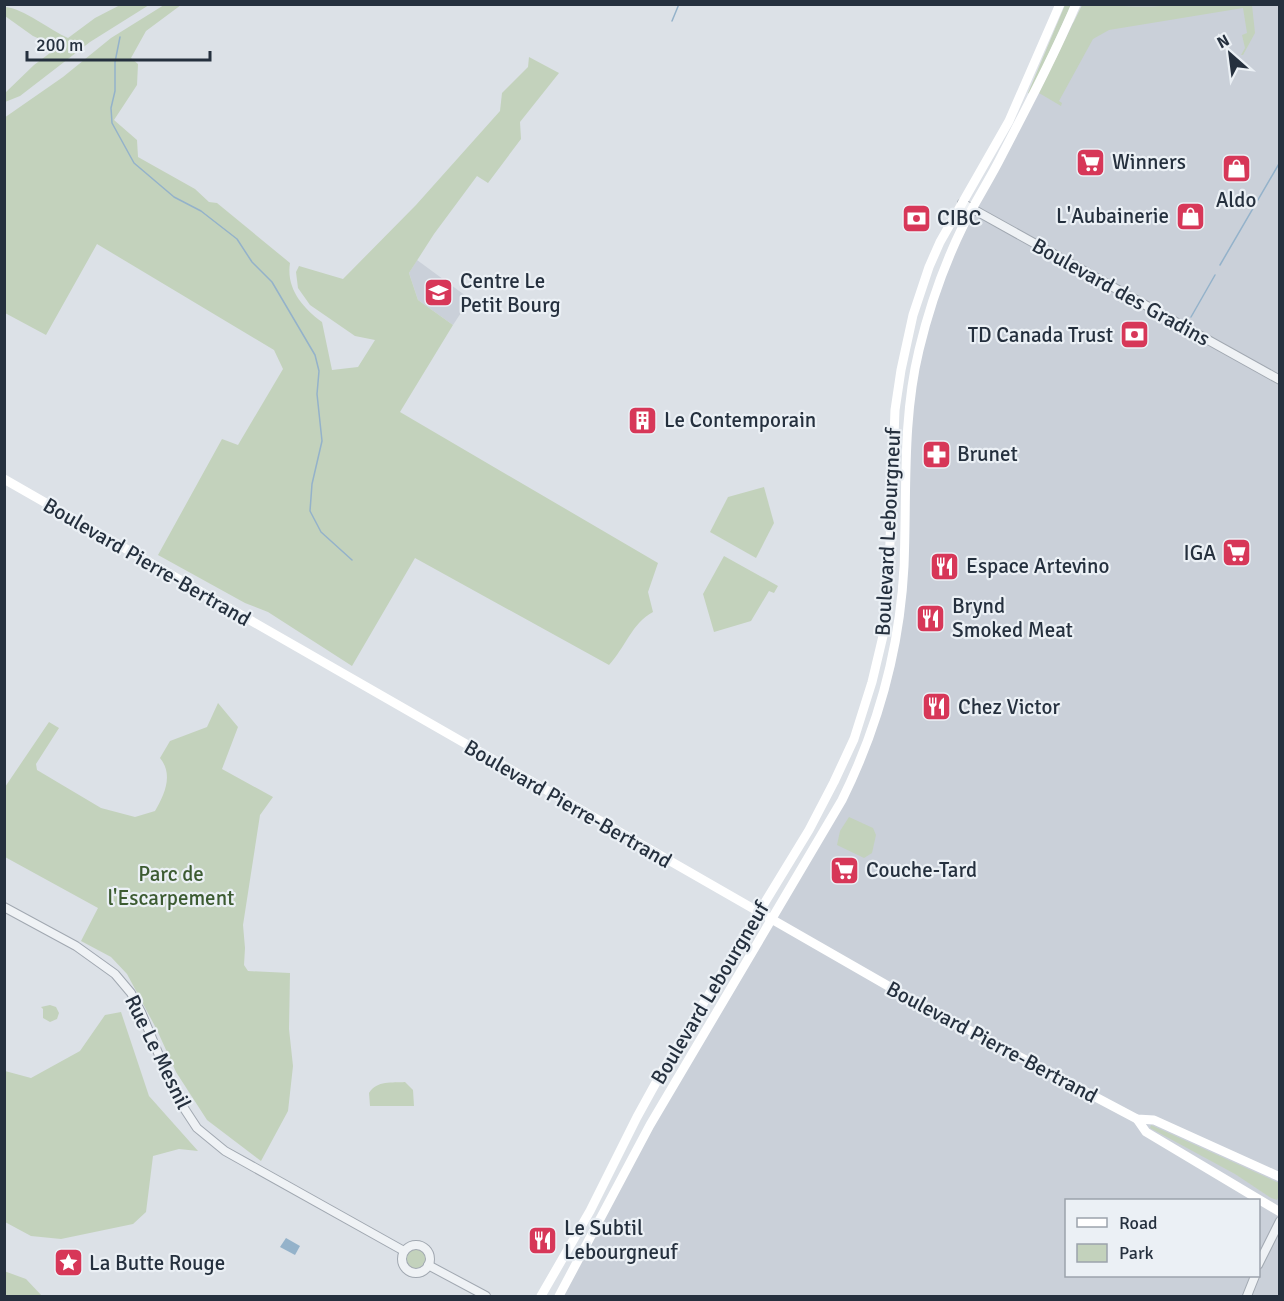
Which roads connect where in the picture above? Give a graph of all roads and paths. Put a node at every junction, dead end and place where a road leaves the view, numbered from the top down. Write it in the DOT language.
graph roads {
  1 [pos="1060,4"];
  2 [pos="1076,4"];
  3 [pos="962,203"];
  4 [pos="973,209"];
  5 [pos="1280,380"];
  6 [pos="4,479"];
  7 [pos="4,907"];
  8 [pos="758,912"];
  9 [pos="770,920"];
  10 [pos="1137,1119"];
  11 [pos="1280,1177"];
  12 [pos="1258,1199"];
  13 [pos="1260,1200"];
  14 [pos="1280,1212"];
  15 [pos="1280,1221"];
  16 [pos="404,1251"];
  17 [pos="1260,1261"];
  18 [pos="428,1265"];
  19 [pos="1254,1277"];
  20 [pos="486,1296"];
  21 [pos="541,1296"];
  22 [pos="559,1296"];
  23 [pos="1247,1296"];
  1 -- 3 [label="main road, Boulevard Lebourgneuf"];
  2 -- 4 [label="main road, Boulevard Lebourgneuf"];
  3 -- 4 [label="street, Boulevard des Gradins"];
  3 -- 8 [label="main road, Boulevard Lebourgneuf"];
  4 -- 5 [label="street, Boulevard des Gradins"];
  4 -- 9 [label="main road, Boulevard Lebourgneuf"];
  6 -- 8 [label="main road, Boulevard Pierre-Bertrand"];
  7 -- 16 [label="street, Rue Le Mesnil"];
  8 -- 9 [label="main road, Boulevard Pierre-Bertrand"];
  8 -- 21 [label="main road, Boulevard Lebourgneuf"];
  9 -- 10 [label="main road, Boulevard Pierre-Bertrand"];
  9 -- 22 [label="main road, Boulevard Lebourgneuf"];
  10 -- 11 [label="main road, Boulevard Pierre-Bertrand"];
  10 -- 12 [label="main road, Boulevard Pierre-Bertrand"];
  13 -- 14 [label="main road, Boulevard Pierre-Bertrand"];
  15 -- 17 [label="street"];
  16 -- 18 [label="street"];
  16 -- 18 [label="street"];
  18 -- 20 [label="street"];
  19 -- 23 [label="street"];
}
